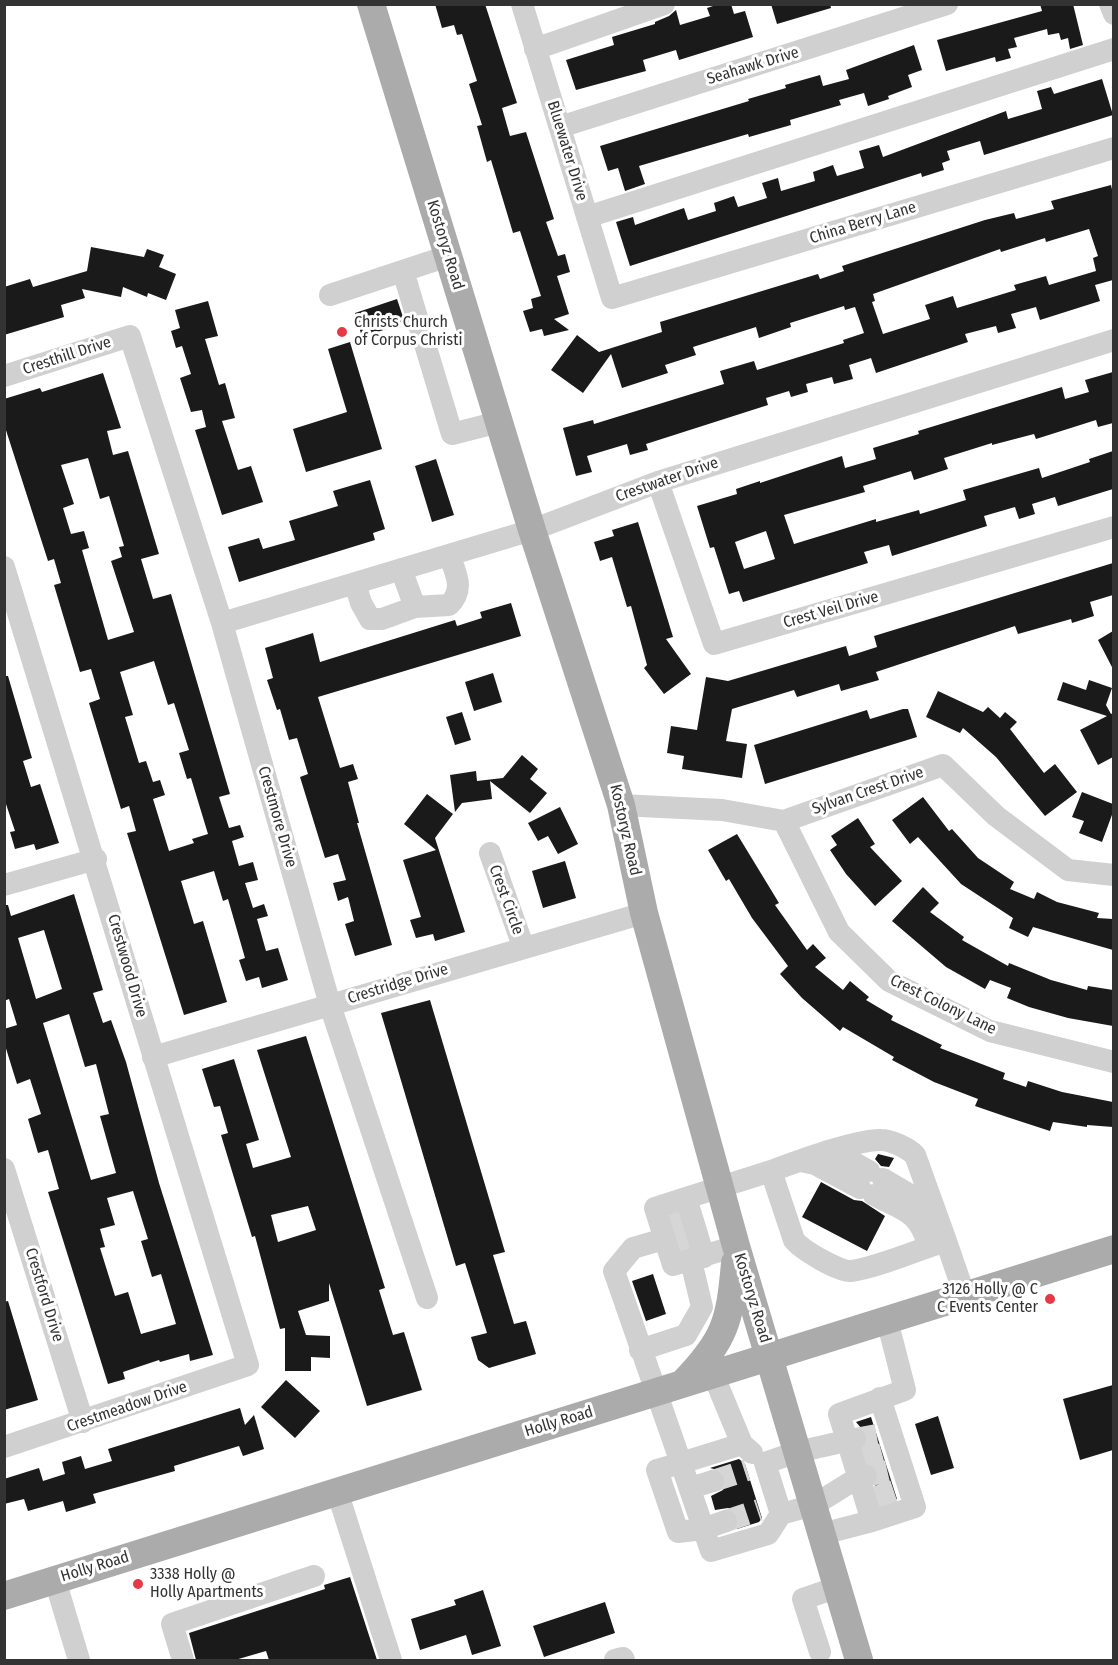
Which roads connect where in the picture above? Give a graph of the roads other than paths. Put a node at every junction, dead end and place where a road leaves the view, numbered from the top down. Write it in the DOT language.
graph roads {
  1 [pos="371,4"];
  2 [pos="522,4"];
  3 [pos="664,4"];
  4 [pos="947,4"];
  5 [pos="1110,4"];
  6 [pos="1113,14"];
  7 [pos="536,49"];
  8 [pos="1113,49"];
  9 [pos="560,127"];
  10 [pos="1113,148"];
  11 [pos="588,217"];
  12 [pos="448,256"];
  13 [pos="403,271"];
  14 [pos="330,295"];
  15 [pos="612,298"];
  16 [pos="130,336"];
  17 [pos="1113,340"];
  18 [pos="4,376"];
  19 [pos="499,422"];
  20 [pos="658,482"];
  21 [pos="1113,527"];
  22 [pos="532,530"];
  23 [pos="449,555"];
  24 [pos="4,567"];
  25 [pos="401,569"];
  26 [pos="355,583"];
  27 [pos="415,607"];
  28 [pos="222,623"];
  29 [pos="621,805"];
  30 [pos="784,821"];
  31 [pos="490,853"];
  32 [pos="96,859"];
  33 [pos="1113,875"];
  34 [pos="4,885"];
  35 [pos="644,913"];
  36 [pos="523,946"];
  37 [pos="330,1005"];
  38 [pos="153,1057"];
  39 [pos="1113,1062"];
  40 [pos="833,1151"];
  41 [pos="801,1161"];
  42 [pos="4,1169"];
  43 [pos="771,1171"];
  44 [pos="871,1183"];
  45 [pos="720,1188"];
  46 [pos="934,1209"];
  47 [pos="681,1233"];
  48 [pos="937,1243"];
  49 [pos="736,1246"];
  50 [pos="1113,1249"];
  51 [pos="965,1296"];
  52 [pos="427,1298"];
  53 [pos="887,1320"];
  54 [pos="640,1350"];
  55 [pos="770,1356"];
  56 [pos="248,1365"];
  57 [pos="713,1374"];
  58 [pos="683,1383"];
  59 [pos="656,1392"];
  60 [pos="880,1398"];
  61 [pos="82,1422"];
  62 [pos="742,1444"];
  63 [pos="4,1447"];
  64 [pos="797,1452"];
  65 [pos="681,1463"];
  66 [pos="756,1466"];
  67 [pos="876,1468"];
  68 [pos="714,1481"];
  69 [pos="690,1488"];
  70 [pos="337,1491"];
  71 [pos="814,1505"];
  72 [pos="773,1509"];
  73 [pos="726,1521"];
  74 [pos="703,1529"];
  75 [pos="822,1534"];
  76 [pos="314,1576"];
  77 [pos="55,1580"];
  78 [pos="838,1587"];
  79 [pos="4,1596"];
  80 [pos="856,1651"];
  81 [pos="816,1656"];
  82 [pos="79,1660"];
  83 [pos="183,1660"];
  84 [pos="391,1660"];
  85 [pos="615,1660"];
  86 [pos="624,1660"];
  1 -- 12 [label="main road, Kostoryz Road"];
  2 -- 7 [label="street, Bluewater Drive"];
  3 -- 7 [label="street"];
  4 -- 9 [label="street, Seahawk Drive"];
  5 -- 6 [label="street"];
  7 -- 9 [label="street, Bluewater Drive"];
  8 -- 11 [label="street"];
  9 -- 11 [label="street, Bluewater Drive"];
  10 -- 15 [label="street, China Berry Lane"];
  11 -- 15 [label="street, Bluewater Drive"];
  12 -- 13 [label="street"];
  12 -- 19 [label="main road, Kostoryz Road"];
  13 -- 14 [label="street"];
  13 -- 19 [label="street"];
  16 -- 18 [label="street, Cresthill Drive"];
  16 -- 28 [label="street, Crestmore Drive"];
  17 -- 20 [label="street, Crestwater Drive"];
  19 -- 22 [label="main road, Kostoryz Road"];
  20 -- 21 [label="street, Crest Veil Drive"];
  20 -- 22 [label="street, Crestwater Drive"];
  22 -- 23 [label="street, Crestwater Drive"];
  22 -- 29 [label="main road, Kostoryz Road"];
  23 -- 25 [label="street, Crestwater Drive"];
  23 -- 27 [label="street"];
  24 -- 32 [label="street, Crestwood Drive"];
  25 -- 26 [label="street, Crestwater Drive"];
  25 -- 27 [label="street"];
  26 -- 27 [label="street"];
  26 -- 28 [label="street, Crestwater Drive"];
  28 -- 37 [label="street, Crestmore Drive"];
  29 -- 30 [label="street, Sylvan Crest Drive"];
  29 -- 35 [label="main road, Kostoryz Road"];
  30 -- 33 [label="street, Sylvan Crest Drive"];
  30 -- 39 [label="street, Crest Colony Lane"];
  31 -- 36 [label="street, Crest Circle"];
  32 -- 34 [label="street"];
  32 -- 38 [label="street, Crestwood Drive"];
  35 -- 36 [label="street, Crestridge Drive"];
  35 -- 45 [label="main road, Kostoryz Road"];
  36 -- 37 [label="street, Crestridge Drive"];
  37 -- 38 [label="street, Crestridge Drive"];
  37 -- 52 [label="street, Crestmore Drive"];
  38 -- 56 [label="street, Crestwood Drive"];
  40 -- 41 [label="street"];
  40 -- 44 [label="street"];
  40 -- 46 [label="street"];
  41 -- 43 [label="street"];
  41 -- 44 [label="street"];
  42 -- 61 [label="street, Crestford Drive"];
  43 -- 45 [label="street"];
  43 -- 48 [label="street"];
  44 -- 46 [label="street"];
  44 -- 48 [label="street"];
  45 -- 47 [label="street"];
  45 -- 49 [label="main road, Kostoryz Road"];
  46 -- 48 [label="street"];
  47 -- 49 [label="street"];
  47 -- 54 [label="street"];
  47 -- 54 [label="street"];
  48 -- 51 [label="street"];
  49 -- 55 [label="main road, Kostoryz Road"];
  49 -- 58 [label="main road"];
  50 -- 51 [label="main road, Holly Road"];
  51 -- 53 [label="main road, Holly Road"];
  53 -- 55 [label="main road, Holly Road"];
  53 -- 60 [label="street"];
  54 -- 59 [label="street"];
  55 -- 57 [label="main road, Holly Road"];
  55 -- 64 [label="main road, Kostoryz Road"];
  56 -- 61 [label="street, Crestmeadow Drive"];
  57 -- 58 [label="main road, Holly Road"];
  57 -- 62 [label="street"];
  58 -- 59 [label="main road, Holly Road"];
  59 -- 65 [label="street"];
  59 -- 70 [label="main road, Holly Road"];
  60 -- 67 [label="street"];
  60 -- 67 [label="street"];
  61 -- 63 [label="street, Crestmeadow Drive"];
  62 -- 65 [label="street"];
  62 -- 66 [label="street"];
  64 -- 66 [label="street"];
  64 -- 67 [label="street"];
  64 -- 71 [label="main road, Kostoryz Road"];
  65 -- 69 [label="street"];
  65 -- 74 [label="street"];
  66 -- 72 [label="street"];
  67 -- 71 [label="street"];
  67 -- 75 [label="street"];
  68 -- 69 [label="street"];
  69 -- 74 [label="street"];
  70 -- 77 [label="main road, Holly Road"];
  70 -- 84 [label="street"];
  71 -- 72 [label="street"];
  71 -- 75 [label="main road, Kostoryz Road"];
  72 -- 74 [label="street"];
  73 -- 74 [label="street"];
  75 -- 78 [label="main road, Kostoryz Road"];
  76 -- 83 [label="street"];
  77 -- 79 [label="main road, Holly Road"];
  77 -- 82 [label="street"];
  78 -- 80 [label="main road, Kostoryz Road"];
  78 -- 81 [label="street"];
  80 -- 81 [label="street"];
  85 -- 86 [label="street"];
}
